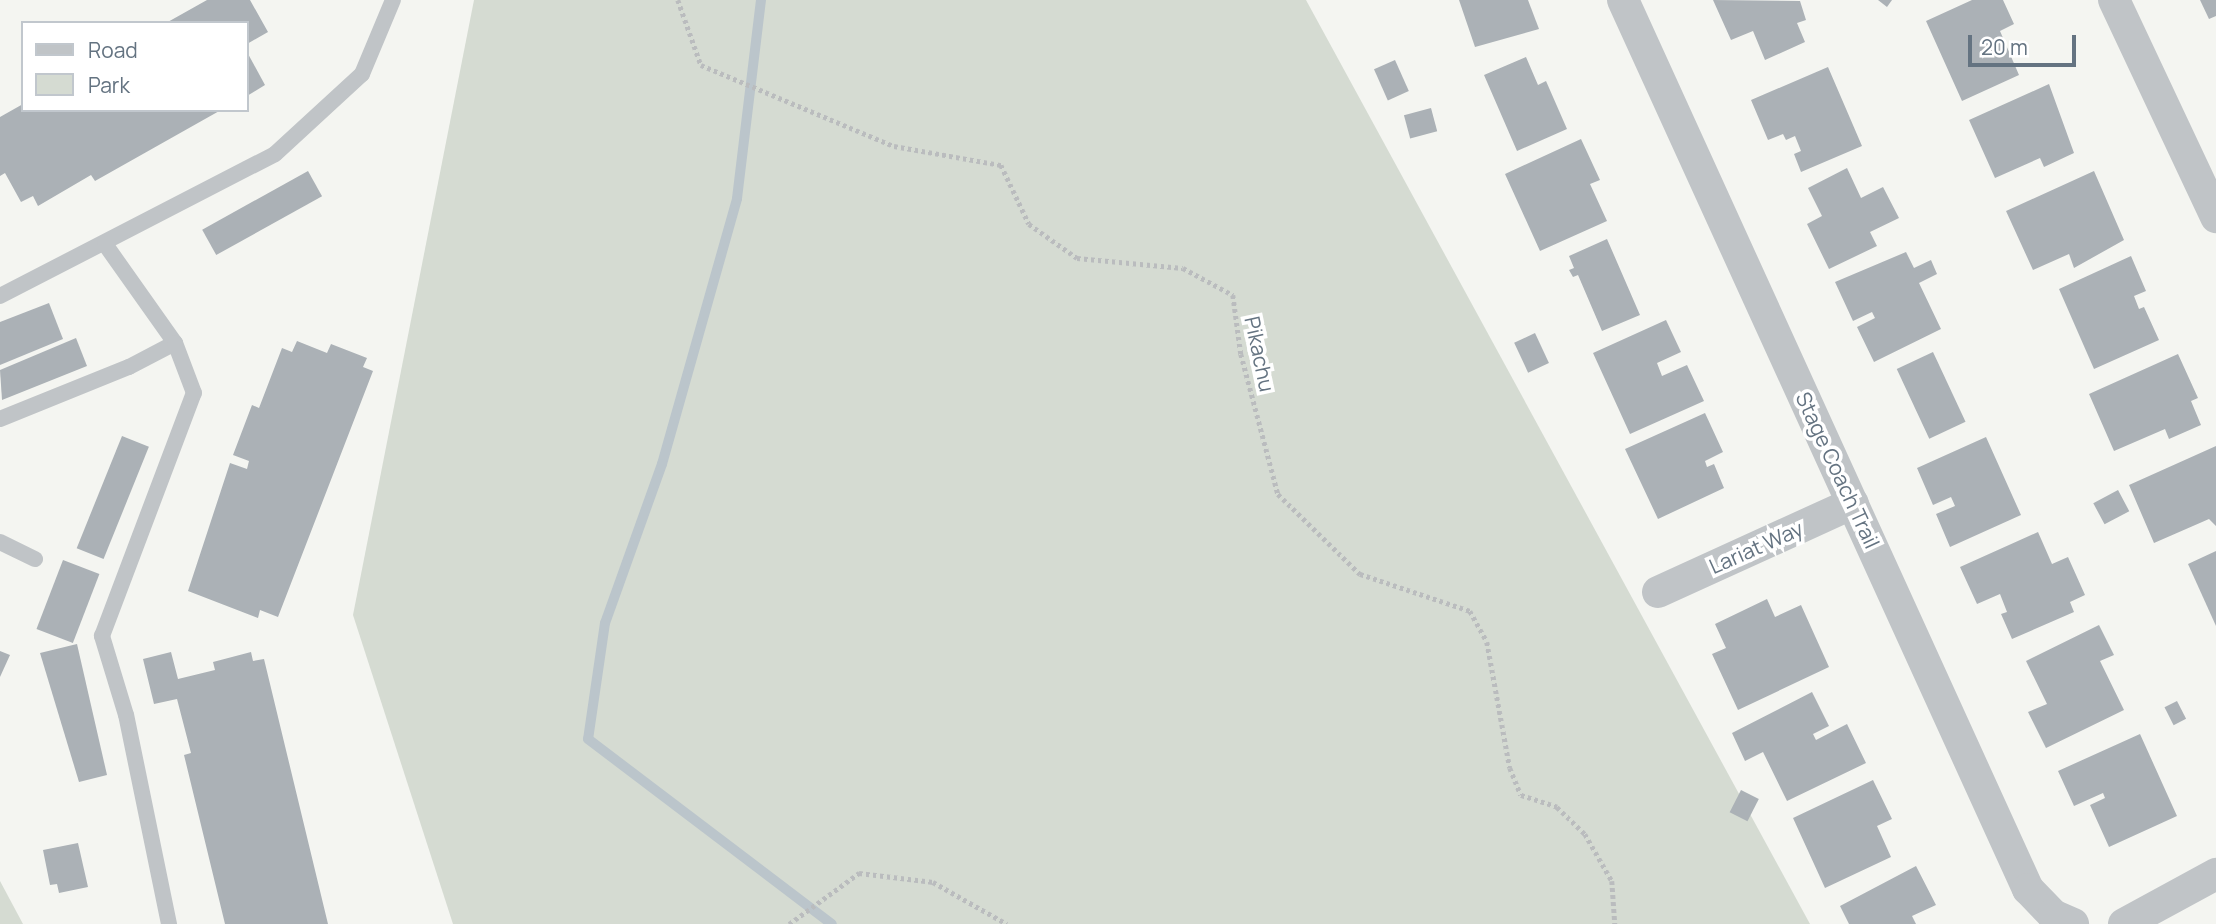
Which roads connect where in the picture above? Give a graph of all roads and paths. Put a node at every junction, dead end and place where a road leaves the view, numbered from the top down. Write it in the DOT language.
graph roads {
  1 [pos="393,0"];
  2 [pos="678,0"];
  3 [pos="1623,0"];
  4 [pos="2114,0"];
  5 [pos="2216,217"];
  6 [pos="105,244"];
  7 [pos="0,296"];
  8 [pos="174,343"];
  9 [pos="0,419"];
  10 [pos="1853,503"];
  11 [pos="0,542"];
  12 [pos="35,559"];
  13 [pos="1658,592"];
  14 [pos="2216,874"];
  15 [pos="169,924"];
  16 [pos="789,924"];
  17 [pos="1007,924"];
  18 [pos="1615,924"];
  19 [pos="2073,924"];
  20 [pos="2124,924"];
  1 -- 6 [label="lane"];
  2 -- 18 [label="path, Pikachu"];
  3 -- 10 [label="street, Stage Coach Trail"];
  4 -- 5 [label="street"];
  6 -- 7 [label="lane"];
  6 -- 8 [label="lane"];
  8 -- 9 [label="lane"];
  8 -- 15 [label="lane"];
  10 -- 13 [label="street, Lariat Way"];
  10 -- 19 [label="street, Stage Coach Trail"];
  11 -- 12 [label="lane"];
  14 -- 20 [label="street"];
  16 -- 17 [label="path"];
}
